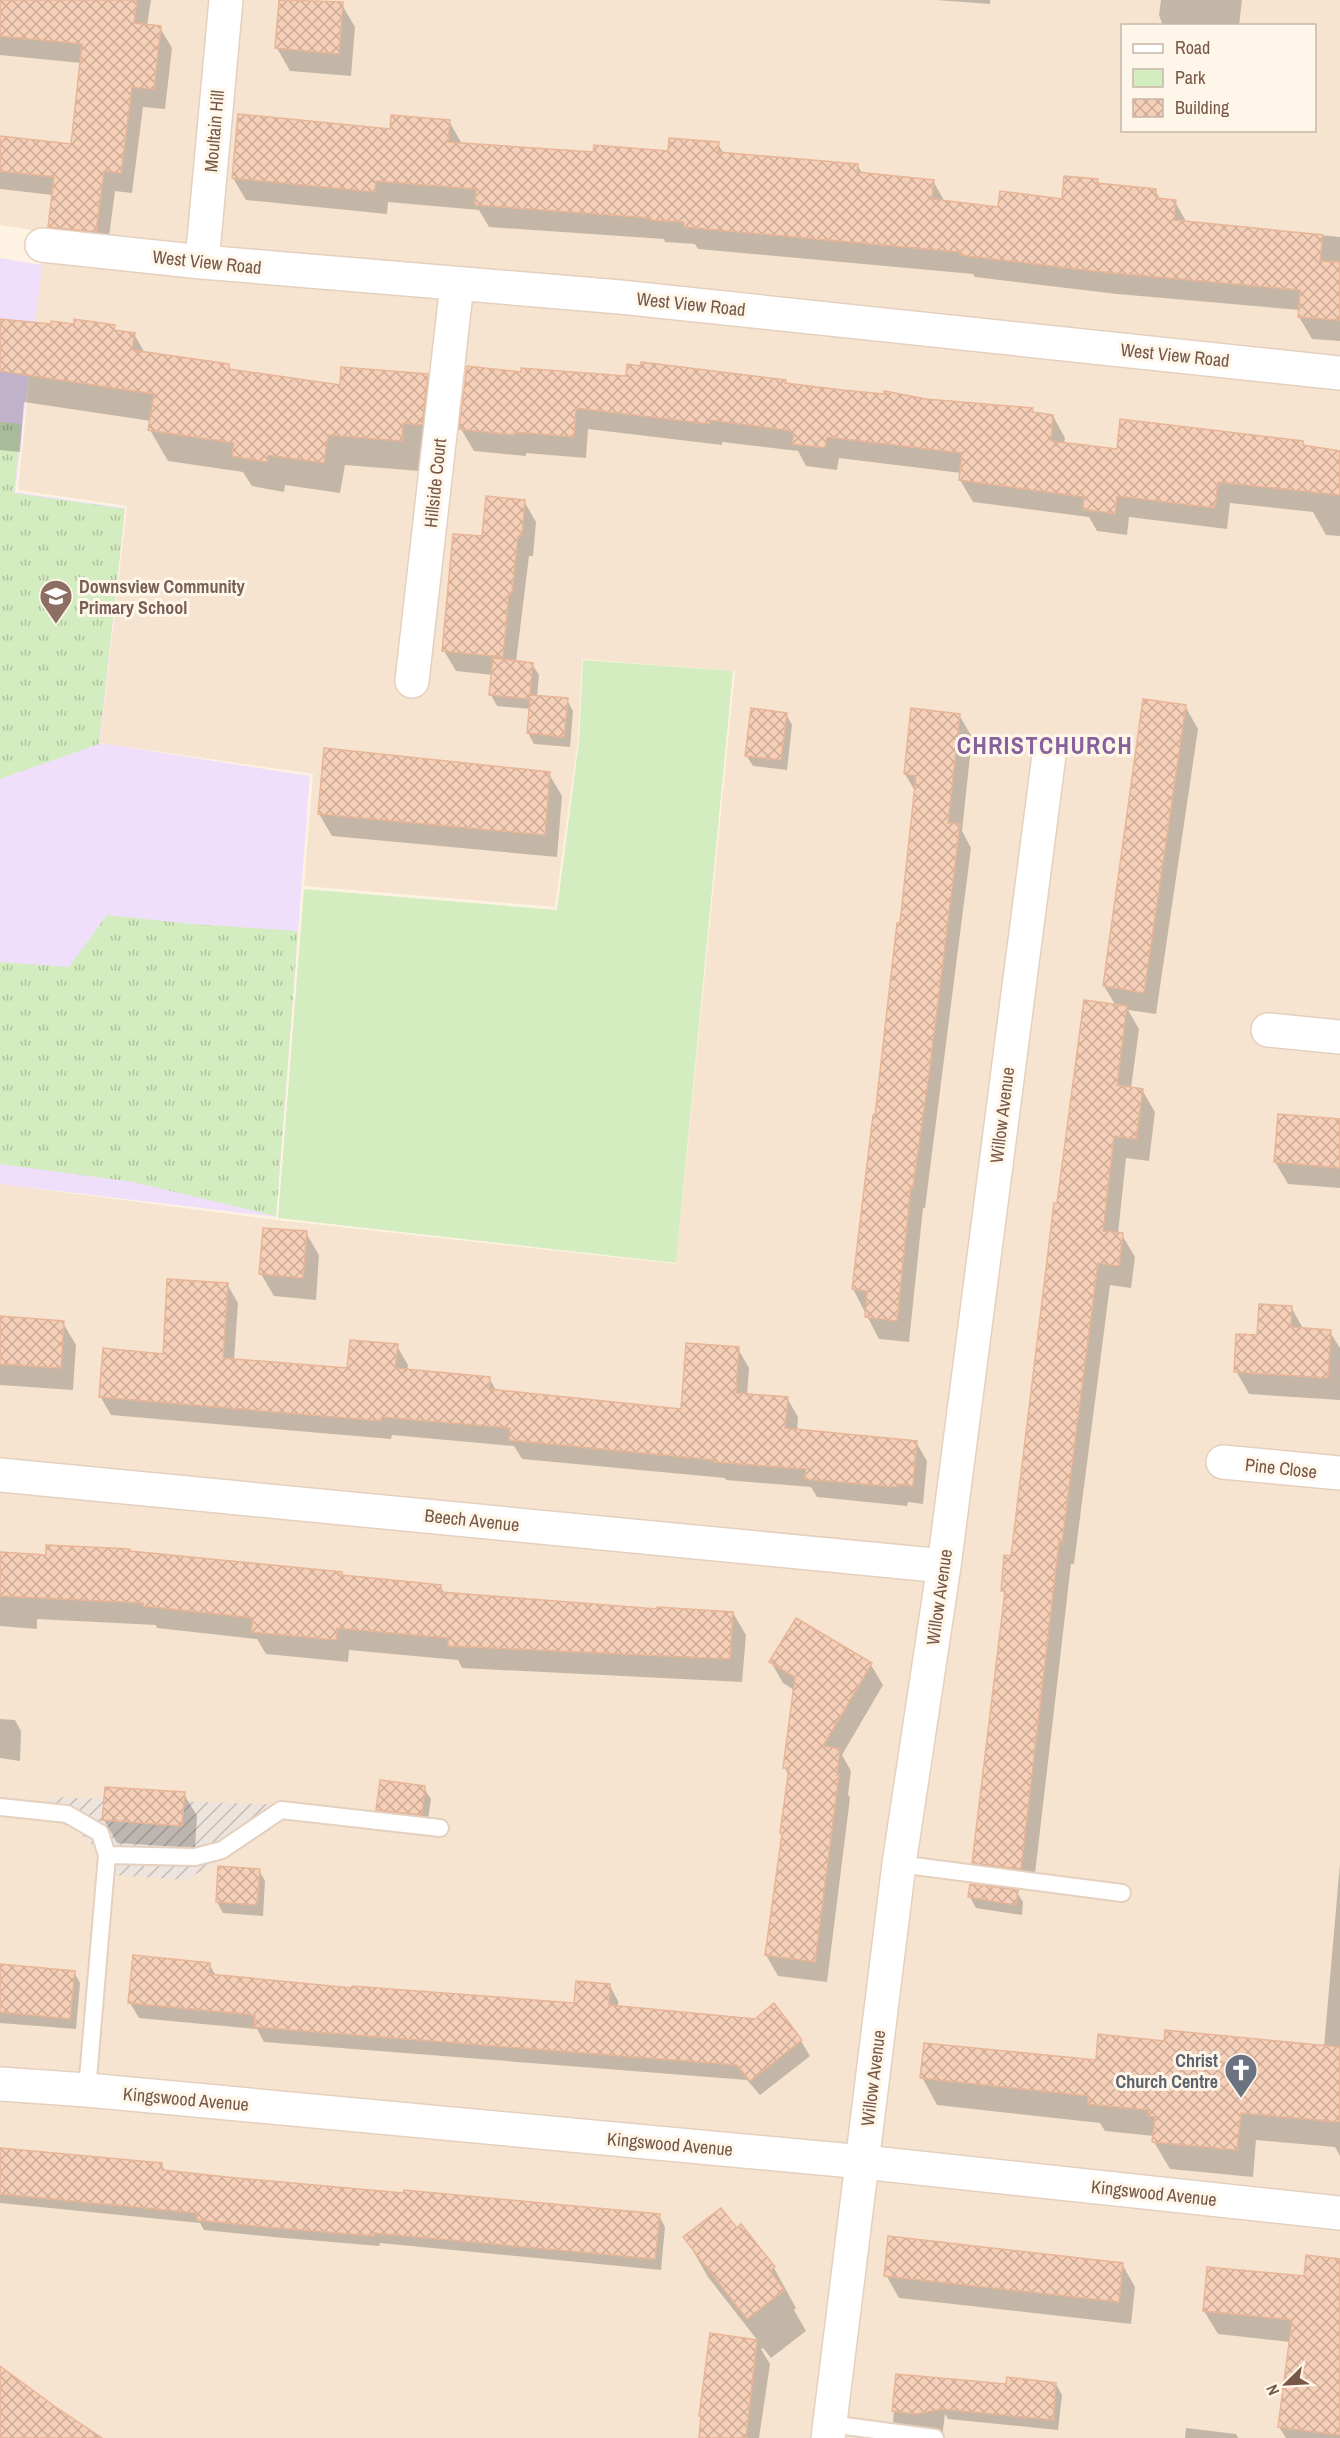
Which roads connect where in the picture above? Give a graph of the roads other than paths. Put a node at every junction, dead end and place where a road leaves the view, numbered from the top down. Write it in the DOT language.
graph roads {
  1 [pos="226,0"];
  2 [pos="42,245"];
  3 [pos="202,262"];
  4 [pos="457,284"];
  5 [pos="1340,373"];
  6 [pos="412,681"];
  7 [pos="1049,755"];
  8 [pos="1268,1030"];
  9 [pos="1340,1037"];
  10 [pos="1223,1462"];
  11 [pos="1340,1473"];
  12 [pos="0,1475"];
  13 [pos="944,1566"];
  14 [pos="0,1807"];
  15 [pos="440,1828"];
  16 [pos="108,1856"];
  17 [pos="898,1864"];
  18 [pos="1122,1893"];
  19 [pos="0,2084"];
  20 [pos="87,2090"];
  21 [pos="863,2162"];
  22 [pos="1340,2213"];
  23 [pos="829,2431"];
  24 [pos="935,2438"];
  1 -- 3 [label="street, Moultain Hill"];
  2 -- 3 [label="street, West View Road"];
  3 -- 4 [label="street, West View Road"];
  4 -- 5 [label="street, West View Road"];
  4 -- 6 [label="street, Hillside Court"];
  7 -- 13 [label="street, Willow Avenue"];
  8 -- 9 [label="street"];
  10 -- 11 [label="street, Pine Close"];
  12 -- 13 [label="street, Beech Avenue"];
  13 -- 17 [label="street, Willow Avenue"];
  14 -- 16 [label="lane"];
  15 -- 16 [label="lane"];
  16 -- 20 [label="lane"];
  17 -- 18 [label="lane"];
  17 -- 21 [label="street, Willow Avenue"];
  19 -- 20 [label="street, Kingswood Avenue"];
  20 -- 21 [label="street, Kingswood Avenue"];
  21 -- 22 [label="street, Kingswood Avenue"];
  21 -- 23 [label="street, Willow Avenue"];
  23 -- 24 [label="lane"];
}
